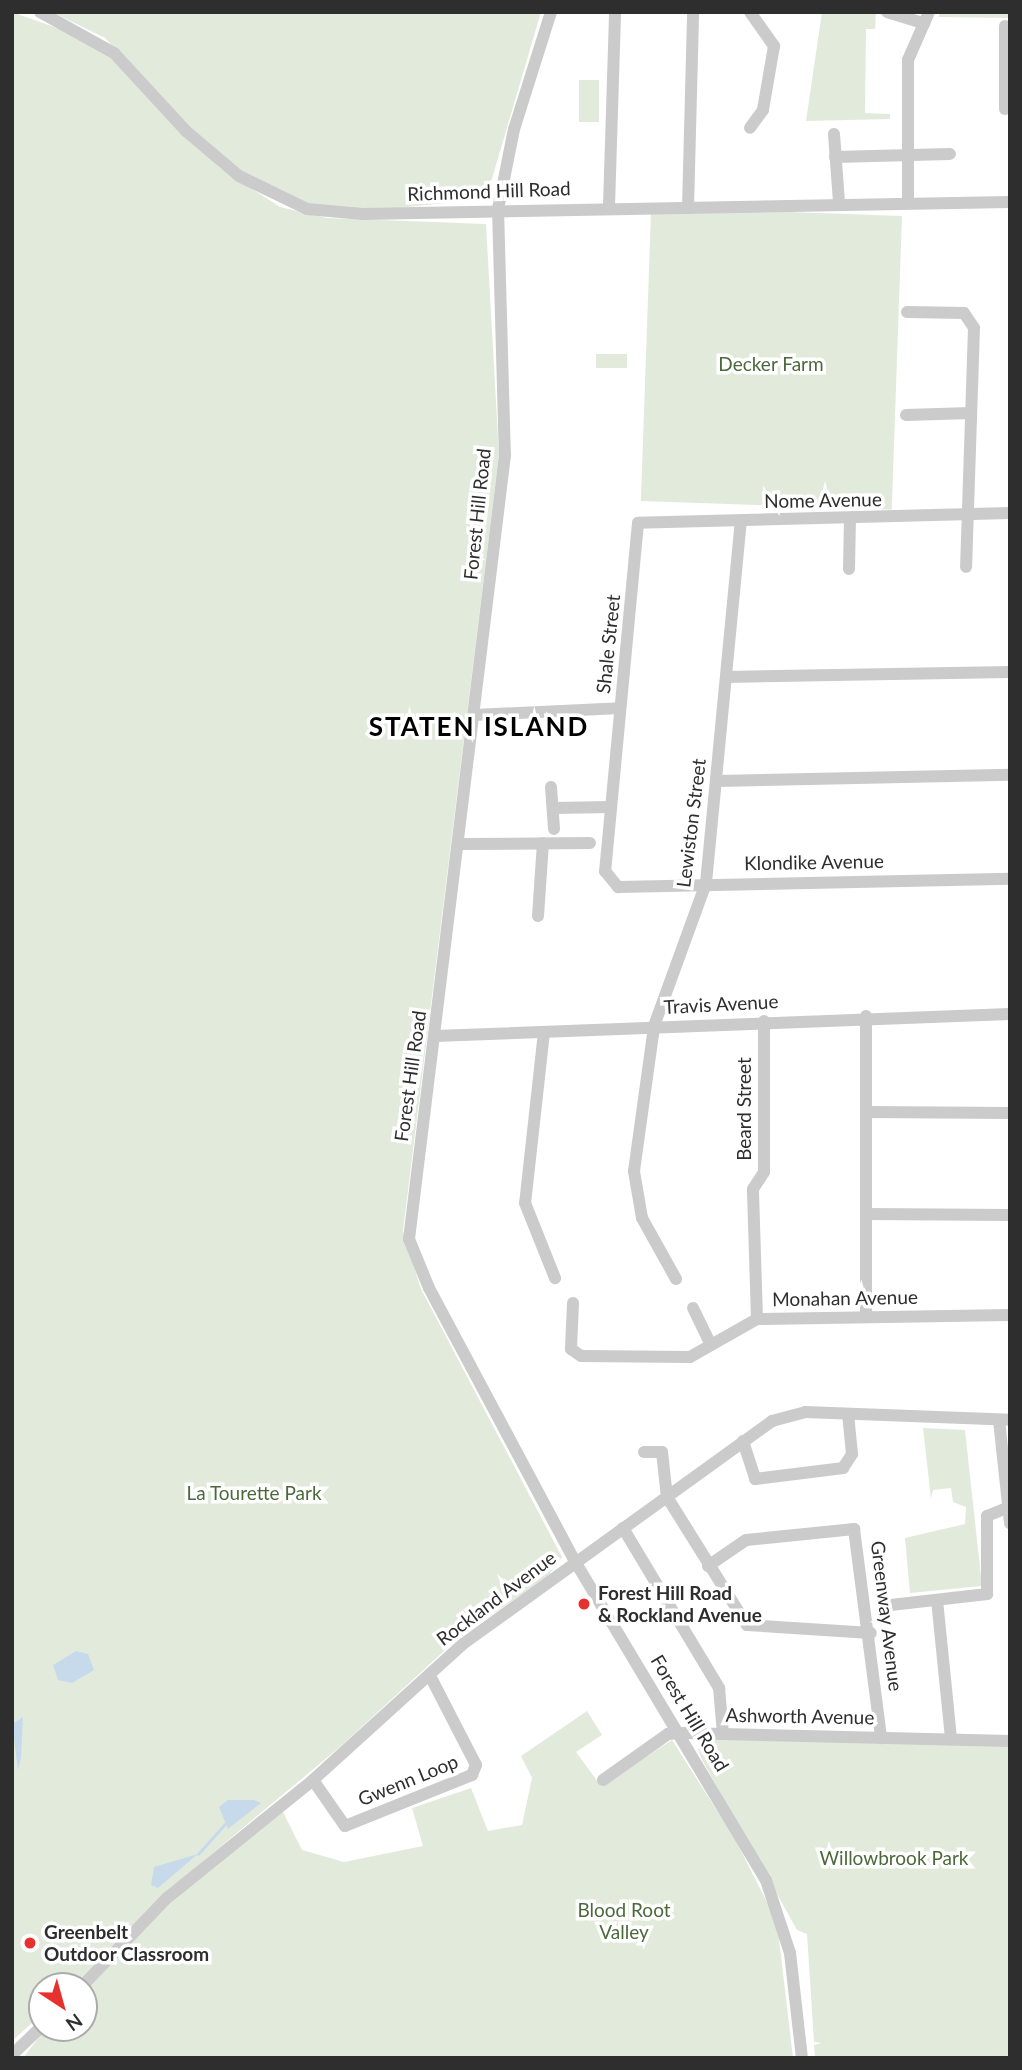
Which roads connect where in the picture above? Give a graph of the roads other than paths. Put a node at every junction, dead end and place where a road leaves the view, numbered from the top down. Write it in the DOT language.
graph roads {
  1 [pos="40,12"];
  2 [pos="551,12"];
  3 [pos="615,12"];
  4 [pos="693,12"];
  5 [pos="750,12"];
  6 [pos="887,12"];
  7 [pos="926,18"];
  8 [pos="1005,26"];
  9 [pos="1007,67"];
  10 [pos="1005,109"];
  11 [pos="750,128"];
  12 [pos="834,134"];
  13 [pos="908,154"];
  14 [pos="950,154"];
  15 [pos="835,157"];
  16 [pos="839,202"];
  17 [pos="908,202"];
  18 [pos="1010,202"];
  19 [pos="609,206"];
  20 [pos="688,208"];
  21 [pos="498,209"];
  22 [pos="907,312"];
  23 [pos="971,413"];
  24 [pos="906,415"];
  25 [pos="1010,513"];
  26 [pos="968,515"];
  27 [pos="850,519"];
  28 [pos="741,521"];
  29 [pos="638,523"];
  30 [pos="966,567"];
  31 [pos="849,569"];
  32 [pos="1010,672"];
  33 [pos="726,677"];
  34 [pos="620,708"];
  35 [pos="474,715"];
  36 [pos="1010,775"];
  37 [pos="717,780"];
  38 [pos="551,787"];
  39 [pos="611,807"];
  40 [pos="553,808"];
  41 [pos="554,829"];
  42 [pos="590,843"];
  43 [pos="459,844"];
  44 [pos="543,844"];
  45 [pos="1010,879"];
  46 [pos="706,883"];
  47 [pos="618,887"];
  48 [pos="538,916"];
  49 [pos="1010,1014"];
  50 [pos="866,1016"];
  51 [pos="764,1021"];
  52 [pos="654,1026"];
  53 [pos="544,1032"];
  54 [pos="435,1036"];
  55 [pos="866,1112"];
  56 [pos="1010,1113"];
  57 [pos="866,1214"];
  58 [pos="1010,1215"];
  59 [pos="555,1278"];
  60 [pos="676,1279"];
  61 [pos="573,1303"];
  62 [pos="693,1308"];
  63 [pos="1010,1315"];
  64 [pos="866,1317"];
  65 [pos="757,1320"];
  66 [pos="711,1345"];
  67 [pos="848,1414"];
  68 [pos="1004,1420"];
  69 [pos="743,1441"];
  70 [pos="644,1452"];
  71 [pos="667,1497"];
  72 [pos="1004,1508"];
  73 [pos="1010,1524"];
  74 [pos="623,1528"];
  75 [pos="576,1563"];
  76 [pos="708,1566"];
  77 [pos="937,1600"];
  78 [pos="882,1606"];
  79 [pos="871,1633"];
  80 [pos="429,1674"];
  81 [pos="681,1733"];
  82 [pos="723,1734"];
  83 [pos="881,1738"];
  84 [pos="951,1739"];
  85 [pos="1010,1741"];
  86 [pos="313,1780"];
  87 [pos="603,1780"];
  88 [pos="96,1972"];
  89 [pos="28,2040"];
  90 [pos="12,2055"];
  91 [pos="802,2058"];
  1 -- 21 [label="street, Richmond Hill Road"];
  2 -- 21 [label="street, Forest Hill Road"];
  3 -- 19 [label="street"];
  4 -- 20 [label="street"];
  5 -- 11 [label="street"];
  6 -- 7 [label="street"];
  7 -- 13 [label="street"];
  8 -- 9 [label="street"];
  9 -- 10 [label="street"];
  12 -- 15 [label="street"];
  13 -- 14 [label="street"];
  13 -- 15 [label="street"];
  13 -- 17 [label="street"];
  15 -- 16 [label="street"];
  16 -- 17 [label="street, Richmond Hill Road"];
  16 -- 20 [label="street, Richmond Hill Road"];
  17 -- 18 [label="street, Richmond Hill Road"];
  19 -- 20 [label="street, Richmond Hill Road"];
  19 -- 21 [label="street, Richmond Hill Road"];
  21 -- 35 [label="street, Forest Hill Road"];
  22 -- 23 [label="street"];
  23 -- 24 [label="street"];
  23 -- 26 [label="street"];
  25 -- 26 [label="street, Nome Avenue"];
  26 -- 27 [label="street, Nome Avenue"];
  26 -- 30 [label="street"];
  27 -- 28 [label="street, Nome Avenue"];
  27 -- 31 [label="street"];
  28 -- 29 [label="street, Nome Avenue"];
  28 -- 33 [label="street, Lewiston Street"];
  29 -- 34 [label="street, Shale Street"];
  32 -- 33 [label="street"];
  33 -- 37 [label="street, Lewiston Street"];
  34 -- 35 [label="street"];
  34 -- 39 [label="street, Shale Street"];
  35 -- 43 [label="street, Forest Hill Road"];
  36 -- 37 [label="street"];
  37 -- 46 [label="street, Lewiston Street"];
  38 -- 40 [label="street"];
  39 -- 40 [label="street"];
  39 -- 47 [label="street, Shale Street"];
  40 -- 41 [label="street"];
  42 -- 44 [label="street"];
  43 -- 44 [label="street"];
  43 -- 54 [label="street, Forest Hill Road"];
  44 -- 48 [label="street"];
  45 -- 46 [label="street, Klondike Avenue"];
  46 -- 47 [label="street, Klondike Avenue"];
  46 -- 52 [label="street, Lewiston Street"];
  49 -- 50 [label="street, Travis Avenue"];
  50 -- 51 [label="street, Travis Avenue"];
  50 -- 55 [label="street"];
  51 -- 52 [label="street, Travis Avenue"];
  51 -- 65 [label="street, Beard Street"];
  52 -- 53 [label="street, Travis Avenue"];
  52 -- 60 [label="street, Lewiston Street"];
  53 -- 54 [label="street, Travis Avenue"];
  53 -- 59 [label="street"];
  54 -- 75 [label="street, Forest Hill Road"];
  55 -- 56 [label="street"];
  55 -- 57 [label="street"];
  57 -- 58 [label="street"];
  57 -- 64 [label="street"];
  61 -- 66 [label="street, Monahan Avenue"];
  62 -- 66 [label="street"];
  63 -- 64 [label="street, Monahan Avenue"];
  64 -- 65 [label="street, Monahan Avenue"];
  65 -- 66 [label="street, Monahan Avenue"];
  67 -- 68 [label="street, Rockland Avenue"];
  67 -- 69 [label="street, Rockland Avenue"];
  67 -- 69 [label="street"];
  68 -- 72 [label="street"];
  69 -- 71 [label="street, Rockland Avenue"];
  70 -- 71 [label="street"];
  71 -- 74 [label="street, Rockland Avenue"];
  71 -- 76 [label="street"];
  72 -- 73 [label="street"];
  72 -- 77 [label="street"];
  74 -- 75 [label="street, Rockland Avenue"];
  74 -- 82 [label="street"];
  75 -- 80 [label="street, Rockland Avenue"];
  75 -- 81 [label="street, Forest Hill Road"];
  76 -- 79 [label="street"];
  76 -- 79 [label="street, Greenway Avenue"];
  77 -- 78 [label="street"];
  77 -- 84 [label="street"];
  79 -- 83 [label="street, Greenway Avenue"];
  80 -- 86 [label="street, Rockland Avenue"];
  80 -- 86 [label="street, Gwenn Loop"];
  81 -- 82 [label="street, Ashworth Avenue"];
  81 -- 87 [label="street, Ashworth Avenue"];
  81 -- 91 [label="street, Forest Hill Road"];
  82 -- 83 [label="street, Ashworth Avenue"];
  83 -- 84 [label="street, Ashworth Avenue"];
  84 -- 85 [label="street, Ashworth Avenue"];
  86 -- 88 [label="street, Rockland Avenue"];
  89 -- 90 [label="street"];
}
